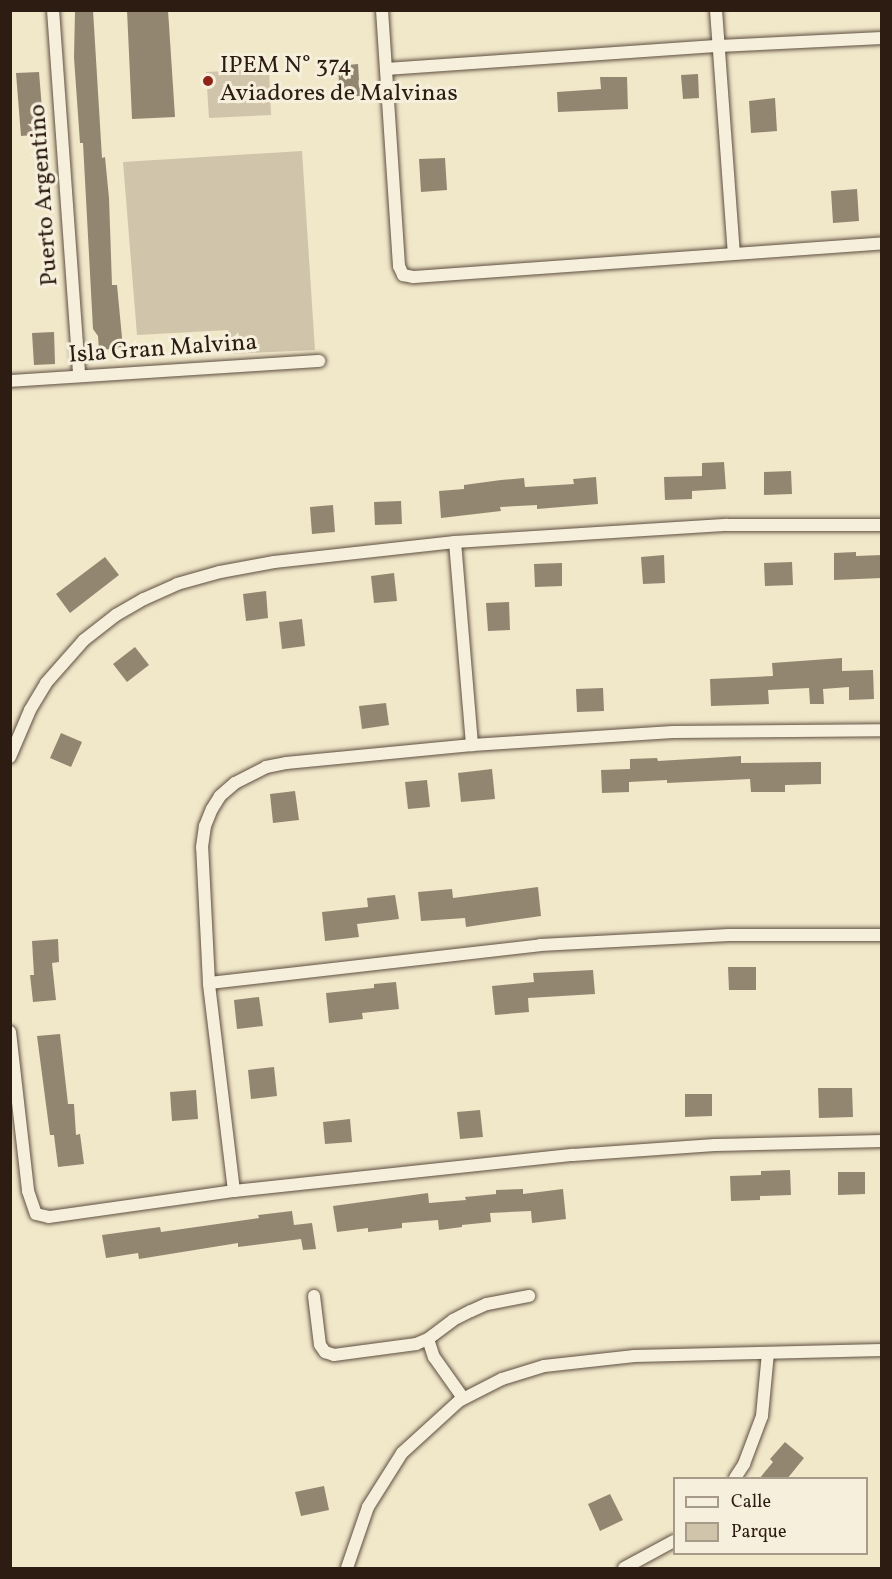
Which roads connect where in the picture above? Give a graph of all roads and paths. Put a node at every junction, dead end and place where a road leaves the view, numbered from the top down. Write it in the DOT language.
graph roads {
  1 [pos="53,10"];
  2 [pos="382,10"];
  3 [pos="716,10"];
  4 [pos="882,38"];
  5 [pos="719,46"];
  6 [pos="386,69"];
  7 [pos="882,243"];
  8 [pos="734,253"];
  9 [pos="319,361"];
  10 [pos="79,376"];
  11 [pos="10,381"];
  12 [pos="882,525"];
  13 [pos="455,542"];
  14 [pos="882,730"];
  15 [pos="472,745"];
  16 [pos="10,757"];
  17 [pos="882,934"];
  18 [pos="209,983"];
  19 [pos="10,1032"];
  20 [pos="882,1141"];
  21 [pos="234,1191"];
  22 [pos="314,1296"];
  23 [pos="529,1296"];
  24 [pos="428,1339"];
  25 [pos="882,1350"];
  26 [pos="768,1353"];
  27 [pos="463,1398"];
  28 [pos="736,1477"];
  29 [pos="673,1542"];
  30 [pos="347,1569"];
  31 [pos="624,1569"];
  1 -- 10 [label="street, Puerto Argentino"];
  2 -- 6 [label="street"];
  3 -- 5 [label="street"];
  4 -- 5 [label="street"];
  5 -- 6 [label="street"];
  5 -- 8 [label="street"];
  6 -- 8 [label="street"];
  7 -- 8 [label="street"];
  9 -- 10 [label="street, Isla Gran Malvina"];
  10 -- 11 [label="street, Isla Gran Malvina"];
  12 -- 13 [label="street"];
  13 -- 15 [label="street"];
  13 -- 16 [label="street"];
  14 -- 15 [label="street"];
  15 -- 18 [label="street"];
  17 -- 18 [label="street"];
  18 -- 21 [label="street"];
  19 -- 21 [label="street"];
  20 -- 21 [label="street"];
  22 -- 24 [label="street"];
  23 -- 24 [label="street"];
  24 -- 27 [label="street"];
  25 -- 26 [label="street"];
  26 -- 27 [label="street"];
  26 -- 28 [label="street"];
  27 -- 30 [label="street"];
  29 -- 31 [label="street"];
}
